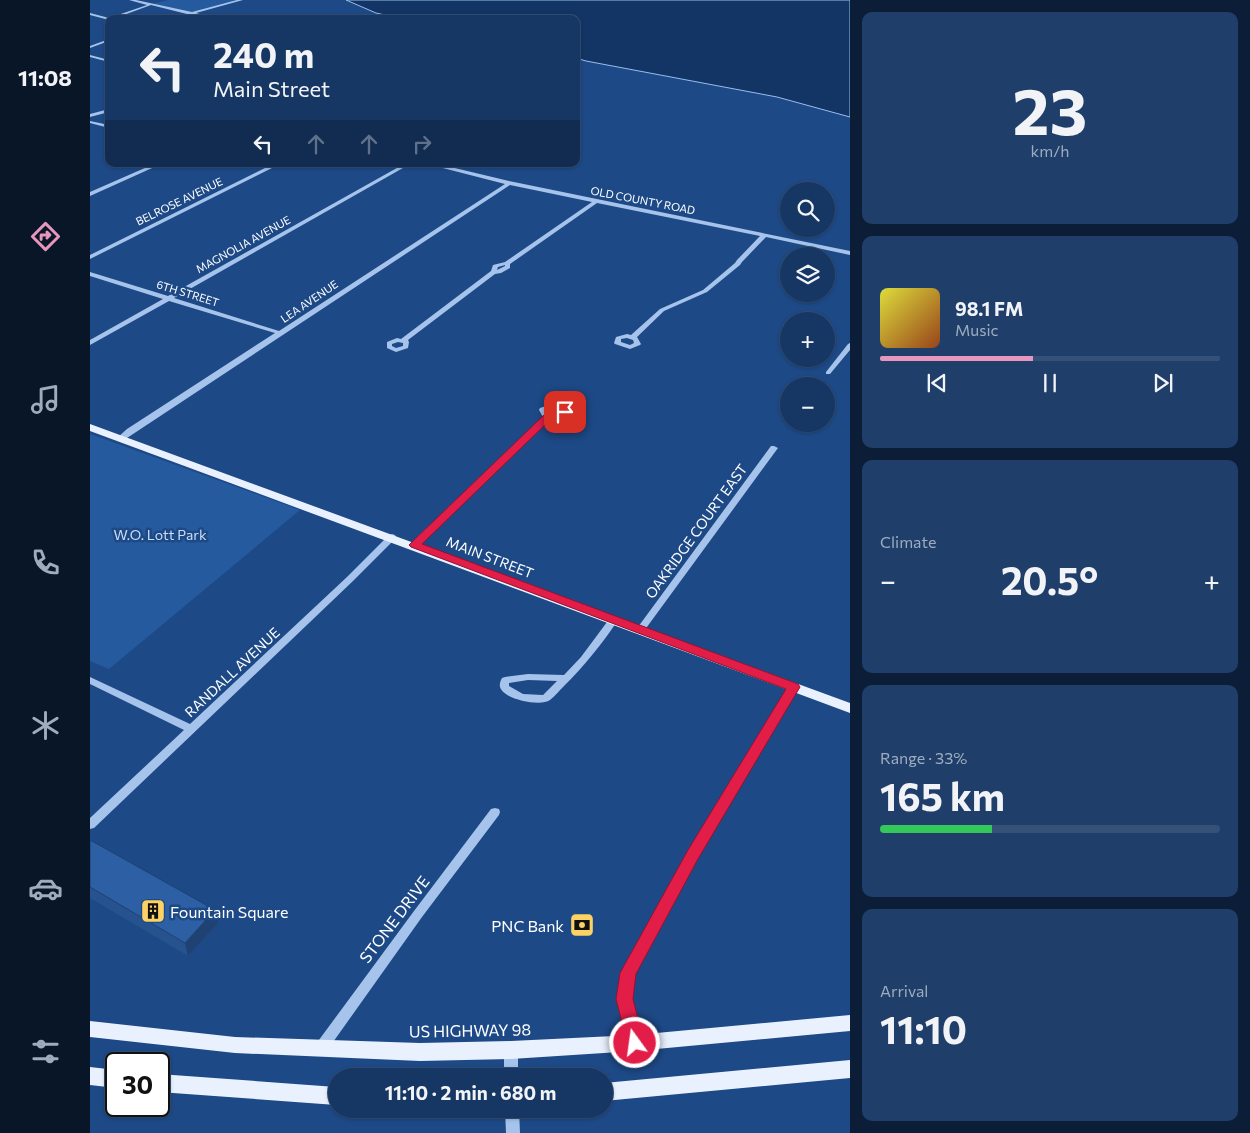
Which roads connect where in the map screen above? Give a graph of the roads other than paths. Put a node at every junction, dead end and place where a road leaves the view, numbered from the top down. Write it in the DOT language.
graph roads {
  1 [pos="131,0"];
  2 [pos="241,0"];
  3 [pos="152,4"];
  4 [pos="190,13"];
  5 [pos="90,14"];
  6 [pos="120,15"];
  7 [pos="184,15"];
  8 [pos="199,15"];
  9 [pos="105,18"];
  10 [pos="105,41"];
  11 [pos="90,47"];
  12 [pos="90,56"];
  13 [pos="105,59"];
  14 [pos="105,111"];
  15 [pos="90,116"];
  16 [pos="90,122"];
  17 [pos="105,126"];
  18 [pos="151,167"];
  19 [pos="271,167"];
  20 [pos="402,167"];
  21 [pos="445,167"];
  22 [pos="509,183"];
  23 [pos="90,194"];
  24 [pos="596,201"];
  25 [pos="765,235"];
  26 [pos="850,253"];
  27 [pos="90,257"];
  28 [pos="90,274"];
  29 [pos="169,298"];
  30 [pos="280,333"];
  31 [pos="633,337"];
  32 [pos="403,341"];
  33 [pos="90,343"];
  34 [pos="850,345"];
  35 [pos="828,373"];
  36 [pos="547,417"];
  37 [pos="90,426"];
  38 [pos="121,438"];
  39 [pos="774,448"];
  40 [pos="392,537"];
  41 [pos="419,541"];
  42 [pos="613,620"];
  43 [pos="640,629"];
  44 [pos="566,678"];
  45 [pos="90,680"];
  46 [pos="793,687"];
  47 [pos="850,708"];
  48 [pos="191,729"];
  49 [pos="496,812"];
  50 [pos="90,825"];
  51 [pos="850,1023"];
  52 [pos="90,1029"];
  53 [pos="635,1043"];
  54 [pos="321,1048"];
  55 [pos="511,1050"];
  56 [pos="512,1068"];
  57 [pos="850,1069"];
  58 [pos="90,1076"];
  59 [pos="105,1078"];
  60 [pos="170,1084"];
  61 [pos="613,1091"];
  62 [pos="328,1095"];
  63 [pos="512,1118"];
  64 [pos="513,1133"];
  1 -- 3 [label="street"];
  2 -- 4 [label="street"];
  3 -- 4 [label="street"];
  3 -- 6 [label="street"];
  4 -- 7 [label="street"];
  4 -- 8 [label="street"];
  5 -- 9 [label="street"];
  10 -- 11 [label="street"];
  12 -- 13 [label="street"];
  14 -- 15 [label="street"];
  16 -- 17 [label="street"];
  18 -- 23 [label="street"];
  19 -- 27 [label="street, BELROSE AVENUE"];
  20 -- 29 [label="street, MAGNOLIA AVENUE"];
  21 -- 22 [label="street, OLD COUNTY ROAD"];
  22 -- 24 [label="street, OLD COUNTY ROAD"];
  22 -- 30 [label="street, LEA AVENUE"];
  24 -- 25 [label="street, OLD COUNTY ROAD"];
  24 -- 32 [label="street"];
  25 -- 26 [label="street, OLD COUNTY ROAD"];
  25 -- 31 [label="street"];
  28 -- 29 [label="street, 6TH STREET"];
  29 -- 30 [label="street, 6TH STREET"];
  29 -- 33 [label="street, MAGNOLIA AVENUE"];
  30 -- 38 [label="street, LEA AVENUE"];
  34 -- 35 [label="street"];
  36 -- 41 [label="street"];
  37 -- 38 [label="main road, MAIN STREET"];
  38 -- 40 [label="main road, MAIN STREET"];
  39 -- 43 [label="street, OAKRIDGE COURT EAST"];
  40 -- 41 [label="main road, MAIN STREET"];
  40 -- 48 [label="street, RANDALL AVENUE"];
  41 -- 42 [label="main road, MAIN STREET"];
  42 -- 43 [label="main road, MAIN STREET"];
  42 -- 44 [label="street"];
  43 -- 46 [label="main road, MAIN STREET"];
  44 -- 44 [label="street"];
  45 -- 48 [label="street"];
  46 -- 47 [label="main road, MAIN STREET"];
  46 -- 53 [label="street"];
  48 -- 50 [label="street, RANDALL AVENUE"];
  49 -- 54 [label="street, STONE DRIVE"];
  51 -- 53 [label="main road, US HIGHWAY 98"];
  52 -- 54 [label="main road, US HIGHWAY 98"];
  53 -- 55 [label="main road, US HIGHWAY 98"];
  54 -- 55 [label="main road, US HIGHWAY 98"];
  55 -- 56 [label="street"];
  57 -- 61 [label="main road"];
  58 -- 59 [label="main road"];
  60 -- 62 [label="main road"];
  63 -- 64 [label="street"];
}
